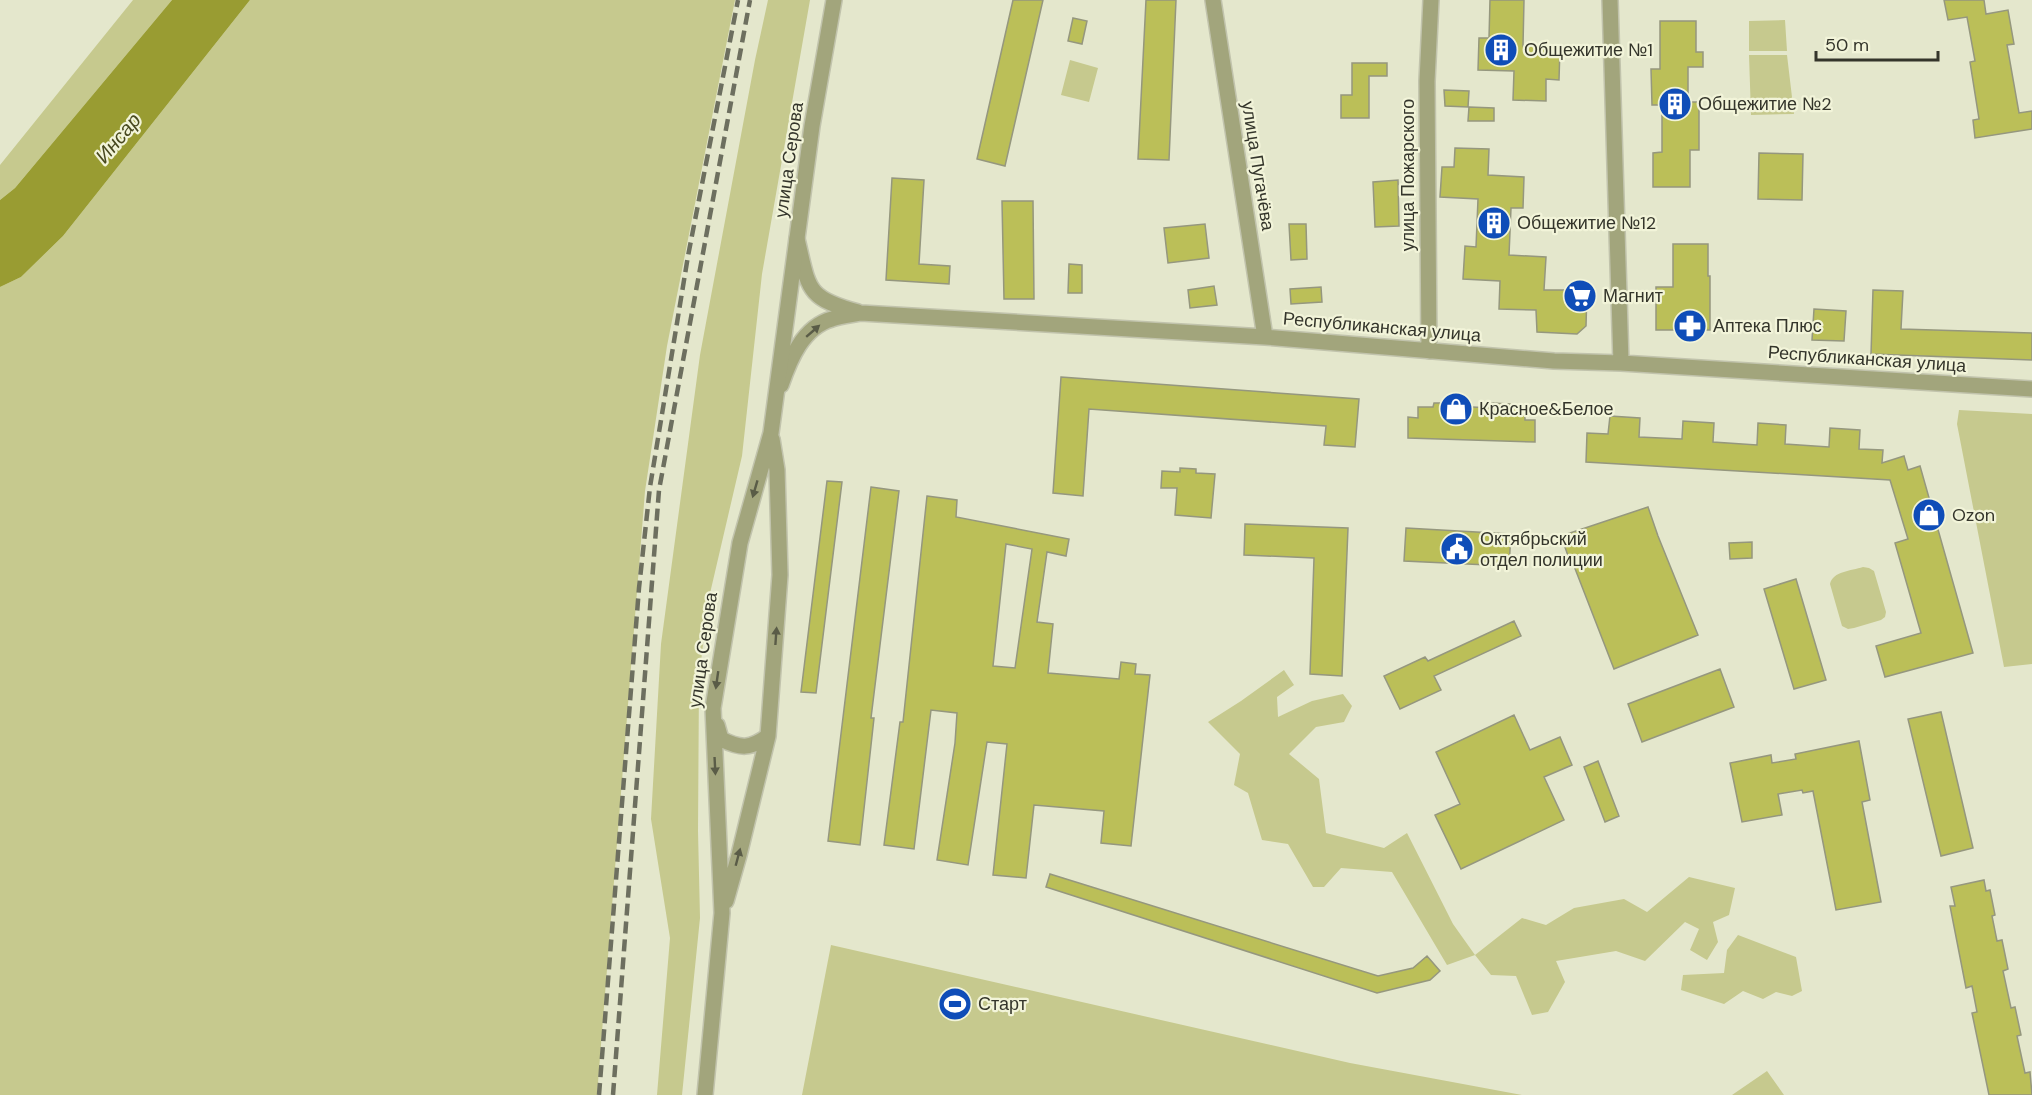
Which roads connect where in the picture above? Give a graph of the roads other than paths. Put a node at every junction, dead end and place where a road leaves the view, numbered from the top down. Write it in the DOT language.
graph roads {
  1 [pos="1213,0"];
  2 [pos="1431,0"];
  3 [pos="1610,0"];
  4 [pos="835,3"];
  5 [pos="797,238"];
  6 [pos="861,313"];
  7 [pos="1265,337"];
  8 [pos="1429,351"];
  9 [pos="1620,363"];
  10 [pos="2032,389"];
  11 [pos="776,399"];
  12 [pos="771,433"];
  13 [pos="713,708"];
  14 [pos="768,736"];
  15 [pos="722,913"];
  16 [pos="705,1095"];
  1 -- 7 [label="street, улица Пугачёва"];
  2 -- 8 [label="street, улица Пожарского"];
  3 -- 9 [label="street"];
  4 -- 5 [label="street, улица Серова"];
  5 -- 6 [label="street"];
  5 -- 11 [label="street, улица Серова"];
  6 -- 7 [label="street, Республиканская улица"];
  11 -- 6 [label="street, Республиканская улица, one-way"];
  7 -- 8 [label="street, Республиканская улица"];
  8 -- 9 [label="street, Республиканская улица"];
  9 -- 10 [label="street, Республиканская улица"];
  11 -- 12 [label="street, улица Серова"];
  12 -- 13 [label="street, улица Серова, one-way"];
  14 -- 12 [label="street, улица Серова, one-way"];
  13 -- 14 [label="street"];
  13 -- 15 [label="street, улица Серова, one-way"];
  15 -- 14 [label="street, улица Серова, one-way"];
  15 -- 16 [label="street, улица Серова"];
}
